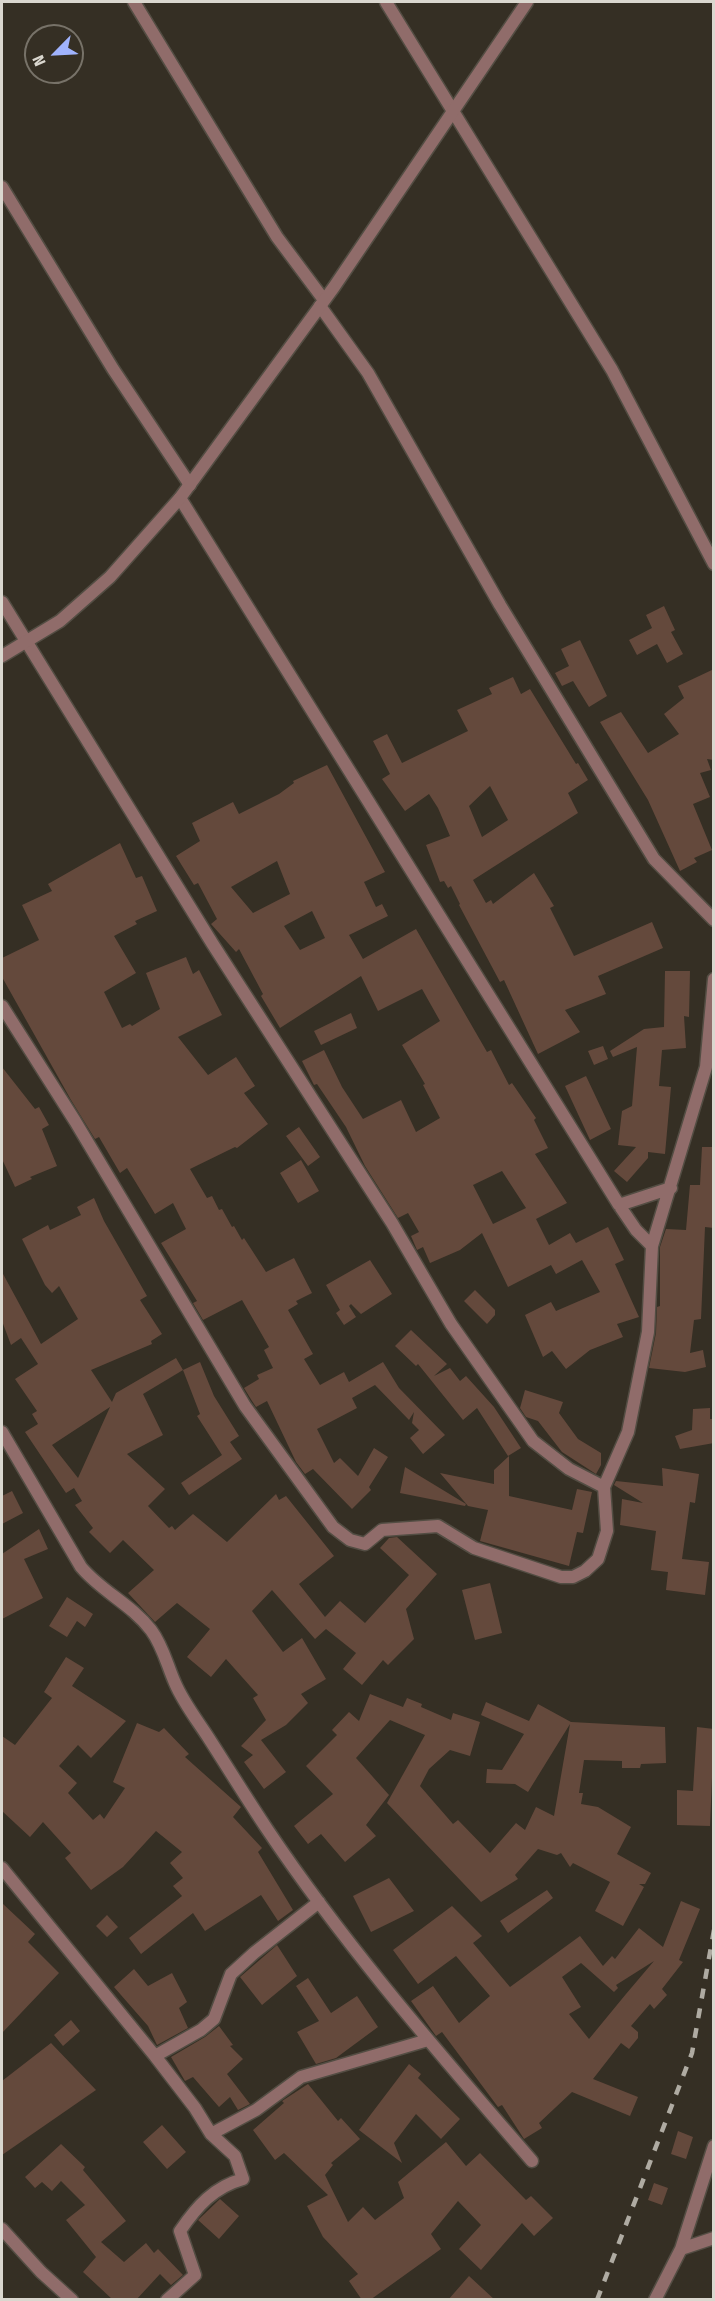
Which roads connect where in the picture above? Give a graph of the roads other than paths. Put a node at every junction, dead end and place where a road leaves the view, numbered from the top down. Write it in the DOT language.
graph roads {
  1 [pos="134,2"];
  2 [pos="386,2"];
  3 [pos="527,2"];
  4 [pos="454,111"];
  5 [pos="2,187"];
  6 [pos="322,303"];
  7 [pos="190,485"];
  8 [pos="180,498"];
  9 [pos="714,564"];
  10 [pos="2,602"];
  11 [pos="24,643"];
  12 [pos="2,656"];
  13 [pos="714,920"];
  14 [pos="714,979"];
  15 [pos="2,1006"];
  16 [pos="671,1188"];
  17 [pos="619,1205"];
  18 [pos="652,1246"];
  19 [pos="2,1432"];
  20 [pos="604,1487"];
  21 [pos="2,1868"];
  22 [pos="319,1902"];
  23 [pos="428,2040"];
  24 [pos="155,2056"];
  25 [pos="211,2134"];
  26 [pos="713,2149"];
  27 [pos="532,2162"];
  28 [pos="2,2229"];
  29 [pos="714,2238"];
  30 [pos="681,2249"];
  31 [pos="72,2300"];
  32 [pos="167,2300"];
  33 [pos="656,2300"];
  1 -- 6 [label="street"];
  2 -- 4 [label="street"];
  3 -- 4 [label="street"];
  4 -- 6 [label="street"];
  4 -- 9 [label="street"];
  5 -- 7 [label="street"];
  6 -- 7 [label="street"];
  6 -- 13 [label="street"];
  7 -- 8 [label="street"];
  8 -- 11 [label="street"];
  8 -- 17 [label="street"];
  10 -- 11 [label="street"];
  11 -- 12 [label="street"];
  11 -- 20 [label="street"];
  14 -- 16 [label="street"];
  15 -- 20 [label="street"];
  16 -- 17 [label="street"];
  16 -- 18 [label="street"];
  17 -- 18 [label="street"];
  18 -- 20 [label="street"];
  19 -- 22 [label="street"];
  21 -- 24 [label="street"];
  22 -- 23 [label="street"];
  22 -- 24 [label="street"];
  23 -- 25 [label="street"];
  23 -- 27 [label="street"];
  24 -- 25 [label="street"];
  25 -- 32 [label="street"];
  26 -- 30 [label="street"];
  28 -- 31 [label="street"];
  29 -- 30 [label="street"];
  30 -- 33 [label="street"];
}
